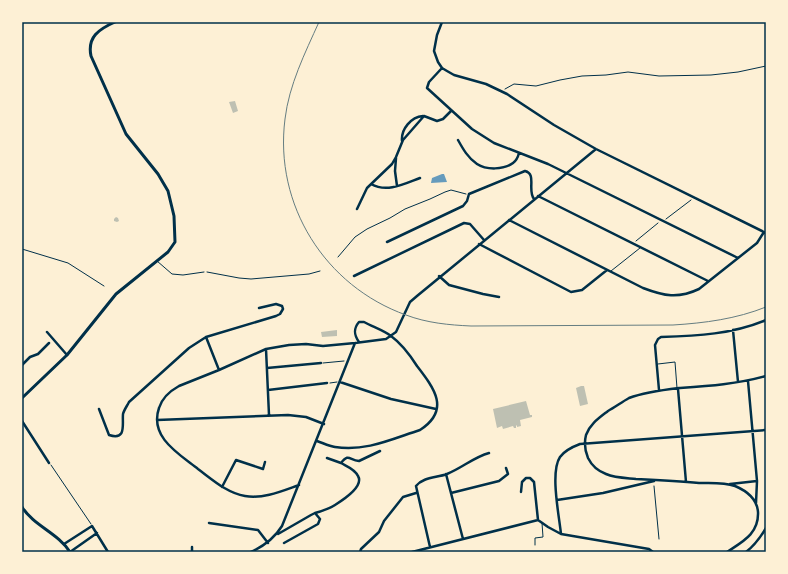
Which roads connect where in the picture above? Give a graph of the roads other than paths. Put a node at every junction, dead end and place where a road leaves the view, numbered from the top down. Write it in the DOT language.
graph roads {
  1 [pos="115,22"];
  2 [pos="442,22"];
  3 [pos="442,68"];
  4 [pos="451,111"];
  5 [pos="424,116"];
  6 [pos="458,140"];
  7 [pos="402,142"];
  8 [pos="596,149"];
  9 [pos="519,153"];
  10 [pos="396,157"];
  11 [pos="567,173"];
  12 [pos="420,178"];
  13 [pos="371,184"];
  14 [pos="397,186"];
  15 [pos="538,196"];
  16 [pos="534,199"];
  17 [pos="357,209"];
  18 [pos="509,220"];
  19 [pos="765,233"];
  20 [pos="484,240"];
  21 [pos="387,242"];
  22 [pos="479,244"];
  23 [pos="642,246"];
  24 [pos="738,258"];
  25 [pos="157,261"];
  26 [pos="607,270"];
  27 [pos="204,272"];
  28 [pos="611,272"];
  29 [pos="354,276"];
  30 [pos="439,276"];
  31 [pos="708,281"];
  32 [pos="499,297"];
  33 [pos="259,308"];
  34 [pos="766,320"];
  35 [pos="733,330"];
  36 [pos="47,332"];
  37 [pos="206,336"];
  38 [pos="391,336"];
  39 [pos="359,342"];
  40 [pos="49,343"];
  41 [pos="355,343"];
  42 [pos="266,349"];
  43 [pos="67,355"];
  44 [pos="321,363"];
  45 [pos="657,364"];
  46 [pos="22,365"];
  47 [pos="267,368"];
  48 [pos="219,370"];
  49 [pos="766,376"];
  50 [pos="748,381"];
  51 [pos="339,382"];
  52 [pos="738,382"];
  53 [pos="327,383"];
  54 [pos="678,388"];
  55 [pos="268,390"];
  56 [pos="659,390"];
  57 [pos="22,398"];
  58 [pos="99,409"];
  59 [pos="436,409"];
  60 [pos="269,415"];
  61 [pos="157,420"];
  62 [pos="22,421"];
  63 [pos="324,424"];
  64 [pos="766,430"];
  65 [pos="752,431"];
  66 [pos="682,437"];
  67 [pos="317,441"];
  68 [pos="584,445"];
  69 [pos="380,451"];
  70 [pos="489,453"];
  71 [pos="327,458"];
  72 [pos="265,462"];
  73 [pos="49,463"];
  74 [pos="340,463"];
  75 [pos="506,468"];
  76 [pos="446,474"];
  77 [pos="656,480"];
  78 [pos="757,481"];
  79 [pos="686,482"];
  80 [pos="728,484"];
  81 [pos="299,486"];
  82 [pos="222,487"];
  83 [pos="521,492"];
  84 [pos="416,493"];
  85 [pos="451,493"];
  86 [pos="557,500"];
  87 [pos="756,504"];
  88 [pos="22,507"];
  89 [pos="315,513"];
  90 [pos="538,520"];
  91 [pos="542,522"];
  92 [pos="209,523"];
  93 [pos="766,528"];
  94 [pos="97,533"];
  95 [pos="277,534"];
  96 [pos="561,534"];
  97 [pos="463,539"];
  98 [pos="268,543"];
  99 [pos="284,543"];
  100 [pos="64,544"];
  101 [pos="535,545"];
  102 [pos="192,547"];
  103 [pos="430,547"];
  104 [pos="70,552"];
  105 [pos="108,552"];
  106 [pos="192,552"];
  107 [pos="251,552"];
  108 [pos="360,552"];
  109 [pos="412,552"];
  110 [pos="653,552"];
  111 [pos="726,552"];
  112 [pos="746,552"];
  1 -- 25 [label="street"];
  2 -- 3 [label="street"];
  3 -- 4 [label="street"];
  3 -- 8 [label="street"];
  4 -- 5 [label="street"];
  4 -- 9 [label="street"];
  5 -- 7 [label="street"];
  5 -- 7 [label="street"];
  6 -- 9 [label="street"];
  7 -- 10 [label="street"];
  8 -- 11 [label="street"];
  8 -- 19 [label="street"];
  9 -- 11 [label="street"];
  10 -- 13 [label="street"];
  10 -- 14 [label="street"];
  11 -- 15 [label="street"];
  11 -- 24 [label="street"];
  12 -- 14 [label="street"];
  13 -- 14 [label="street"];
  13 -- 17 [label="street"];
  15 -- 16 [label="street"];
  15 -- 23 [label="street"];
  16 -- 18 [label="street"];
  16 -- 21 [label="street"];
  18 -- 20 [label="street"];
  18 -- 26 [label="street"];
  19 -- 24 [label="street"];
  20 -- 22 [label="street"];
  20 -- 29 [label="street"];
  22 -- 26 [label="street"];
  22 -- 30 [label="street"];
  23 -- 28 [label="lane"];
  23 -- 31 [label="street"];
  24 -- 31 [label="street"];
  25 -- 27 [label="lane"];
  25 -- 43 [label="street"];
  26 -- 28 [label="street"];
  28 -- 31 [label="street"];
  30 -- 32 [label="street"];
  30 -- 38 [label="street"];
  33 -- 37 [label="street"];
  34 -- 35 [label="street"];
  35 -- 45 [label="street"];
  35 -- 52 [label="street"];
  36 -- 43 [label="street"];
  37 -- 48 [label="street"];
  37 -- 58 [label="street"];
  38 -- 39 [label="street"];
  38 -- 39 [label="street"];
  38 -- 59 [label="street"];
  39 -- 41 [label="street"];
  40 -- 46 [label="street"];
  41 -- 42 [label="street"];
  41 -- 51 [label="street"];
  42 -- 47 [label="street"];
  42 -- 48 [label="street"];
  43 -- 57 [label="street"];
  44 -- 47 [label="street"];
  45 -- 54 [label="lane"];
  45 -- 56 [label="street"];
  47 -- 55 [label="street"];
  48 -- 61 [label="street"];
  49 -- 50 [label="street"];
  50 -- 52 [label="street"];
  50 -- 65 [label="street"];
  51 -- 59 [label="street"];
  51 -- 63 [label="street"];
  52 -- 54 [label="street"];
  53 -- 55 [label="street"];
  54 -- 56 [label="street"];
  54 -- 66 [label="street"];
  55 -- 60 [label="street"];
  56 -- 68 [label="street"];
  59 -- 67 [label="street"];
  60 -- 61 [label="street"];
  60 -- 63 [label="street"];
  61 -- 82 [label="street"];
  62 -- 73 [label="street"];
  63 -- 67 [label="street"];
  64 -- 65 [label="street"];
  65 -- 66 [label="street"];
  65 -- 78 [label="street"];
  66 -- 68 [label="street"];
  66 -- 79 [label="street"];
  67 -- 81 [label="street"];
  68 -- 77 [label="street"];
  68 -- 86 [label="street"];
  69 -- 74 [label="street"];
  70 -- 76 [label="street"];
  71 -- 74 [label="street"];
  72 -- 82 [label="street"];
  74 -- 89 [label="street"];
  75 -- 85 [label="street"];
  76 -- 84 [label="street"];
  76 -- 85 [label="street"];
  77 -- 79 [label="street"];
  77 -- 86 [label="street"];
  78 -- 80 [label="street"];
  78 -- 87 [label="street"];
  79 -- 80 [label="street"];
  80 -- 87 [label="street"];
  81 -- 82 [label="street"];
  81 -- 95 [label="street"];
  83 -- 90 [label="street"];
  84 -- 103 [label="street"];
  84 -- 108 [label="street"];
  85 -- 97 [label="street"];
  86 -- 96 [label="street"];
  87 -- 111 [label="street"];
  88 -- 100 [label="street"];
  89 -- 95 [label="street"];
  89 -- 99 [label="street"];
  90 -- 91 [label="street"];
  90 -- 97 [label="street"];
  91 -- 96 [label="street"];
  91 -- 101 [label="lane"];
  92 -- 98 [label="street"];
  93 -- 112 [label="street"];
  94 -- 100 [label="street"];
  94 -- 104 [label="street"];
  94 -- 105 [label="street"];
  95 -- 98 [label="street"];
  96 -- 110 [label="street"];
  97 -- 103 [label="street"];
  98 -- 107 [label="street"];
  100 -- 104 [label="street"];
  102 -- 106 [label="street"];
  103 -- 109 [label="street"];
}
